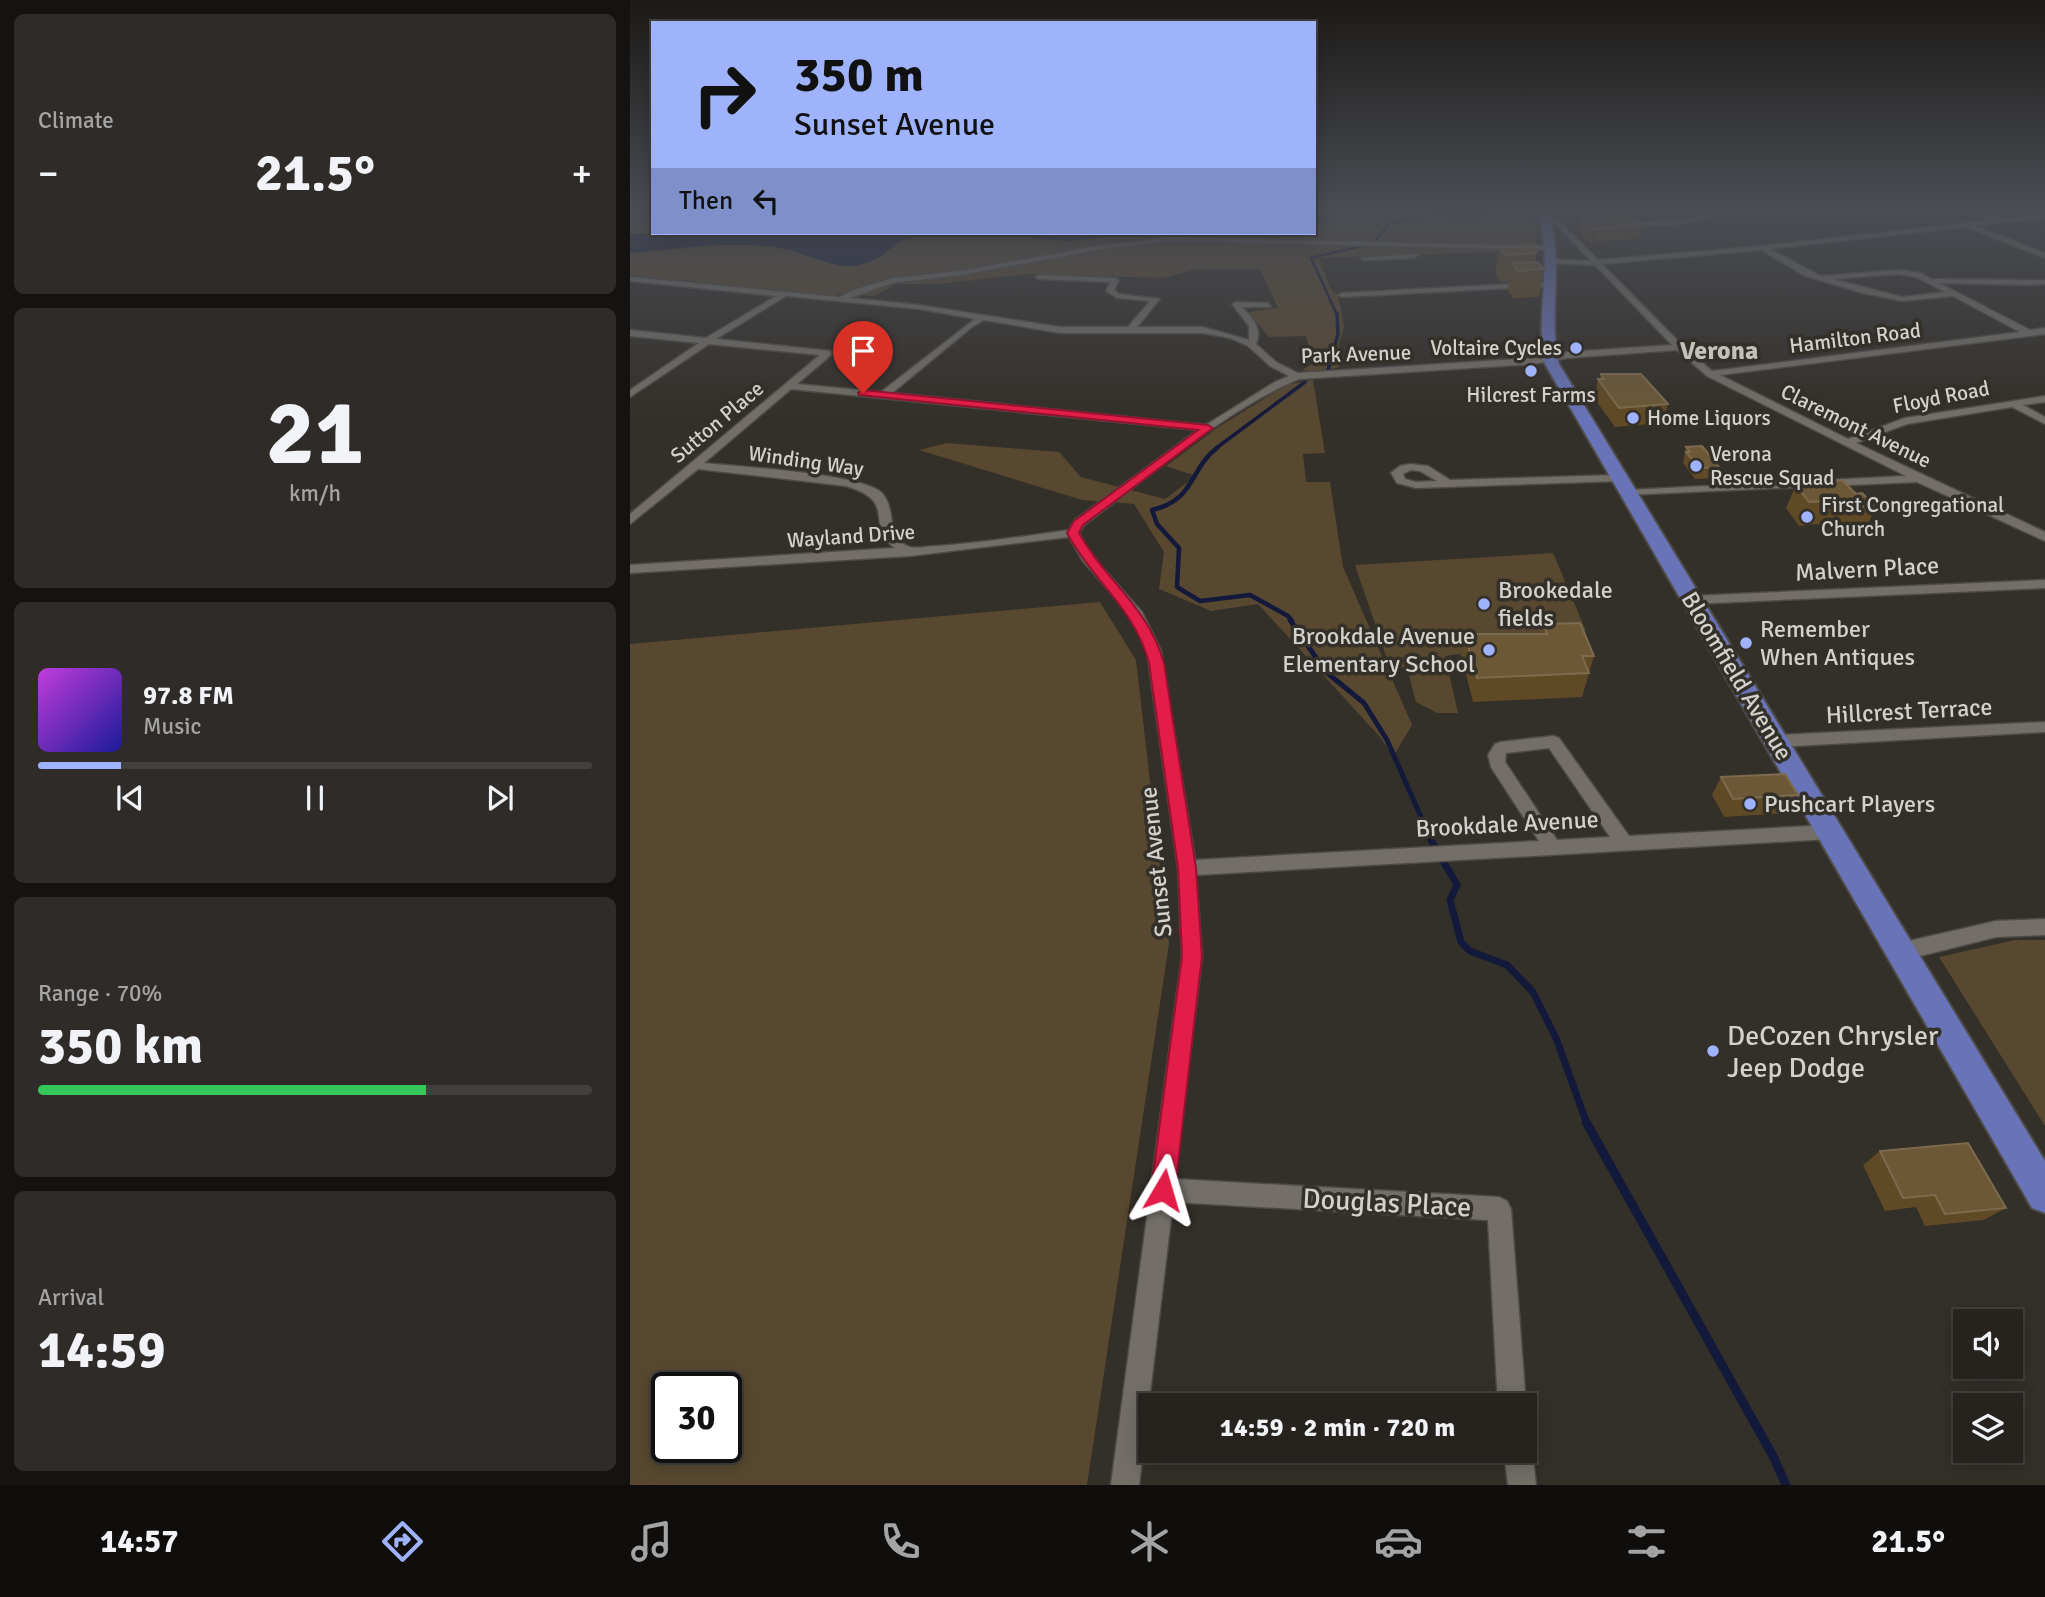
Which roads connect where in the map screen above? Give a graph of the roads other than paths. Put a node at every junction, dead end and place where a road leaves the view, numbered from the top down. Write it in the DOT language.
graph roads {
  1 [pos="904,278"];
  2 [pos="1072,278"];
  3 [pos="1548,278"];
  4 [pos="1614,278"];
  5 [pos="1820,278"];
  6 [pos="1926,278"];
  7 [pos="630,279"];
  8 [pos="1931,281"];
  9 [pos="2045,282"];
  10 [pos="1548,284"];
  11 [pos="786,293"];
  12 [pos="1953,294"];
  13 [pos="1342,295"];
  14 [pos="841,299"];
  15 [pos="1268,305"];
  16 [pos="982,318"];
  17 [pos="1131,329"];
  18 [pos="2045,331"];
  19 [pos="630,333"];
  20 [pos="2029,333"];
  21 [pos="707,341"];
  22 [pos="1251,344"];
  23 [pos="1679,347"];
  24 [pos="1550,358"];
  25 [pos="1710,374"];
  26 [pos="1297,376"];
  27 [pos="790,386"];
  28 [pos="630,394"];
  29 [pos="884,395"];
  30 [pos="2045,398"];
  31 [pos="2013,404"];
  32 [pos="2045,421"];
  33 [pos="1208,428"];
  34 [pos="1846,443"];
  35 [pos="695,465"];
  36 [pos="1918,478"];
  37 [pos="1448,484"];
  38 [pos="1624,486"];
  39 [pos="630,520"];
  40 [pos="1067,534"];
  41 [pos="2045,537"];
  42 [pos="911,551"];
  43 [pos="630,569"];
  44 [pos="2045,584"];
  45 [pos="1692,600"];
  46 [pos="2045,727"];
  47 [pos="1776,741"];
  48 [pos="1830,832"];
  49 [pos="1623,842"];
  50 [pos="1551,846"];
  51 [pos="1187,868"];
  52 [pos="2045,927"];
  53 [pos="1900,952"];
  54 [pos="1163,1190"];
  55 [pos="2045,1195"];
  56 [pos="1511,1393"];
  57 [pos="1519,1463"];
  58 [pos="1125,1485"];
  59 [pos="1522,1485"];
  1 -- 14 [label="street"];
  2 -- 17 [label="street"];
  3 -- 10 [label="main road, Bloomfield Avenue"];
  4 -- 23 [label="street, Claremont Avenue"];
  5 -- 12 [label="street"];
  6 -- 8 [label="street"];
  7 -- 11 [label="street, Park Avenue"];
  8 -- 9 [label="street"];
  8 -- 12 [label="street"];
  10 -- 13 [label="street"];
  10 -- 24 [label="main road, Bloomfield Avenue"];
  11 -- 14 [label="street, Park Avenue"];
  11 -- 21 [label="street"];
  12 -- 20 [label="street"];
  14 -- 16 [label="street, Park Avenue"];
  15 -- 22 [label="street"];
  16 -- 17 [label="street, Park Avenue"];
  16 -- 29 [label="street"];
  17 -- 22 [label="street, Park Avenue"];
  18 -- 20 [label="street, Hamilton Road"];
  19 -- 21 [label="street"];
  20 -- 25 [label="street, Hamilton Road"];
  21 -- 27 [label="street, Sutton Place"];
  21 -- 28 [label="street"];
  22 -- 26 [label="street, Park Avenue"];
  23 -- 24 [label="street, Park Avenue"];
  23 -- 25 [label="street, Claremont Avenue"];
  24 -- 26 [label="street, Park Avenue"];
  24 -- 38 [label="main road, Bloomfield Avenue"];
  25 -- 34 [label="street, Claremont Avenue"];
  26 -- 33 [label="street"];
  27 -- 29 [label="street"];
  27 -- 35 [label="street, Sutton Place"];
  29 -- 33 [label="street"];
  30 -- 31 [label="street, Floyd Road"];
  31 -- 32 [label="street"];
  31 -- 34 [label="street, Floyd Road"];
  33 -- 40 [label="street"];
  34 -- 36 [label="street, Claremont Avenue"];
  35 -- 39 [label="street, Sutton Place"];
  35 -- 42 [label="street, Winding Way"];
  36 -- 38 [label="street"];
  36 -- 41 [label="street, Claremont Avenue"];
  37 -- 38 [label="street"];
  38 -- 45 [label="main road, Bloomfield Avenue"];
  40 -- 42 [label="street, Wayland Drive"];
  40 -- 51 [label="street, Sunset Avenue"];
  42 -- 43 [label="street, Wayland Drive"];
  44 -- 45 [label="street, Malvern Place"];
  45 -- 47 [label="main road, Bloomfield Avenue"];
  46 -- 47 [label="street, Hillcrest Terrace"];
  47 -- 48 [label="main road, Bloomfield Avenue"];
  48 -- 49 [label="street, Brookdale Avenue"];
  48 -- 53 [label="main road, Bloomfield Avenue"];
  49 -- 50 [label="street, Brookdale Avenue"];
  49 -- 50 [label="street"];
  50 -- 51 [label="street, Brookdale Avenue"];
  51 -- 54 [label="street, Sunset Avenue"];
  52 -- 53 [label="street"];
  53 -- 55 [label="main road, Bloomfield Avenue"];
  54 -- 56 [label="street, Douglas Place"];
  54 -- 58 [label="street, Sunset Avenue"];
  57 -- 59 [label="street"];
}
